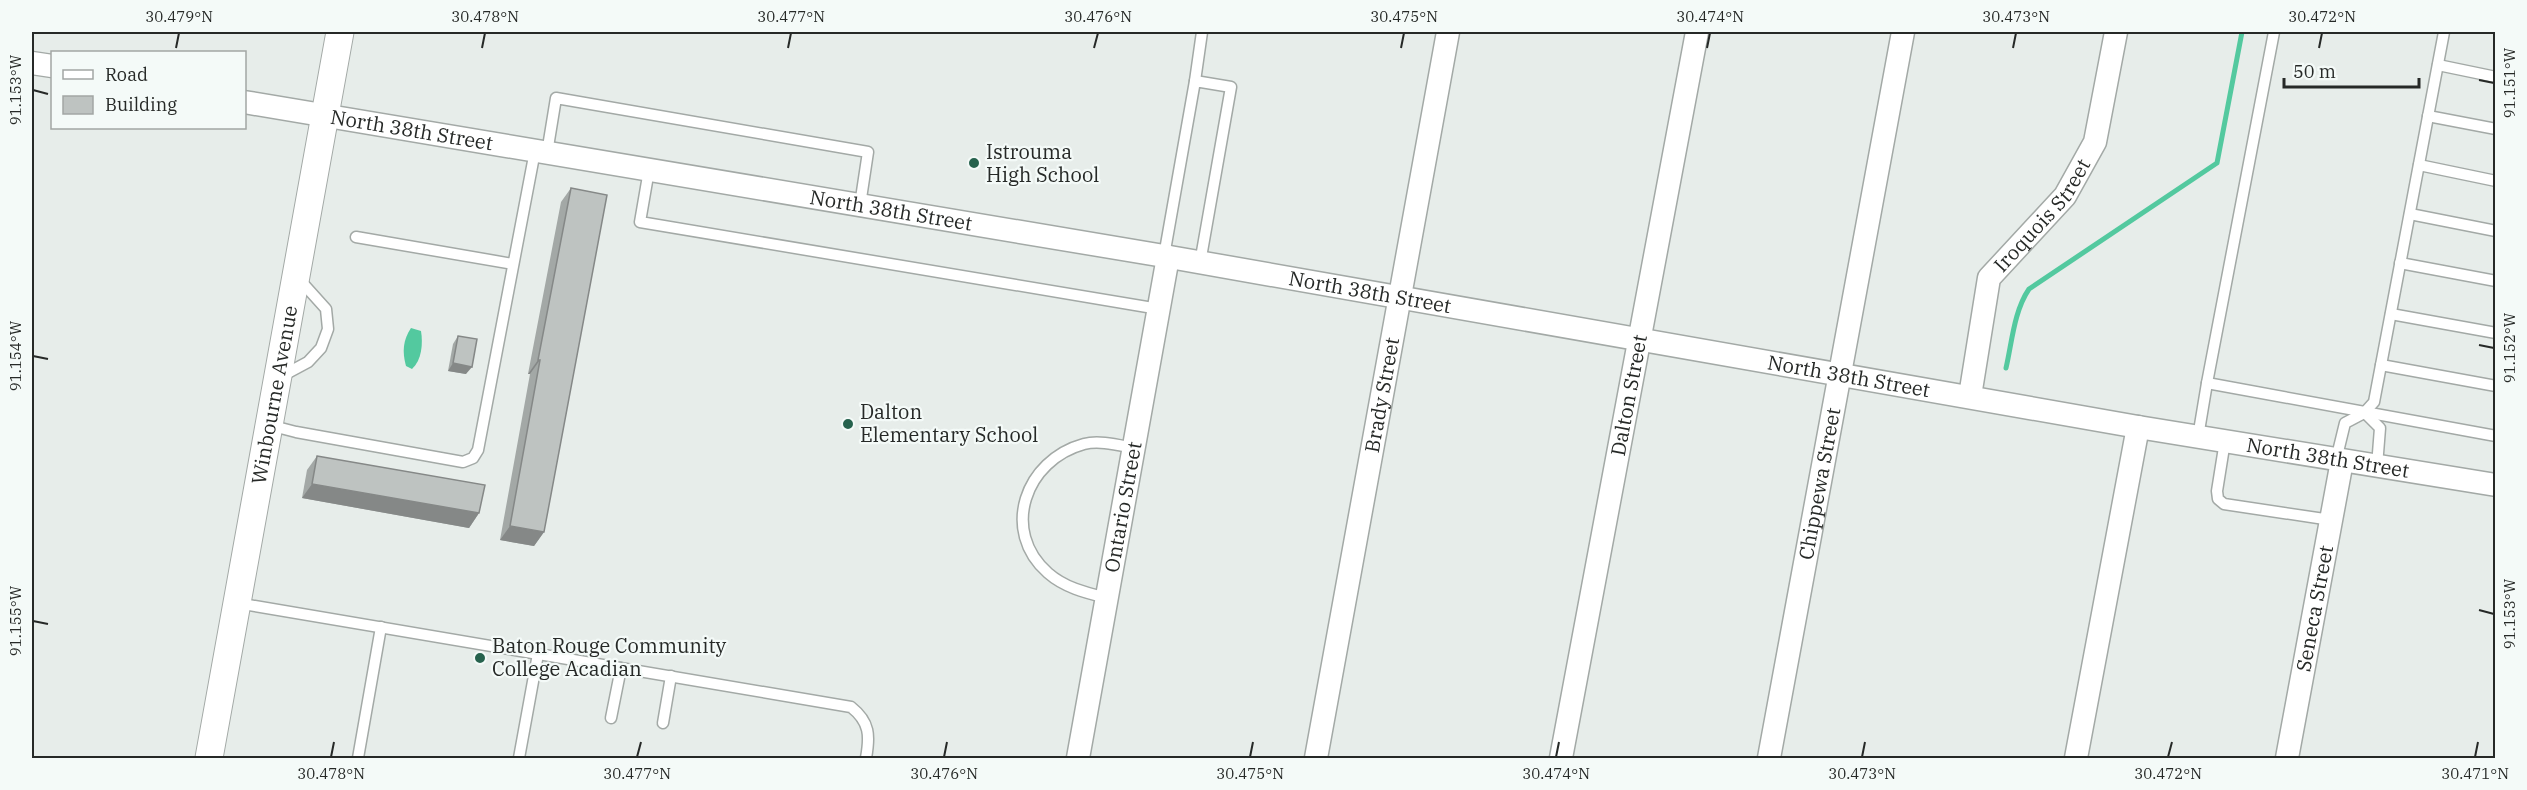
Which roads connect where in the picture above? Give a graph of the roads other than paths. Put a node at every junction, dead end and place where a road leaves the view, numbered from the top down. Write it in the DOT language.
graph roads {
  1 [pos="340,32"];
  2 [pos="1202,32"];
  3 [pos="1448,32"];
  4 [pos="1697,32"];
  5 [pos="1902,32"];
  6 [pos="2116,32"];
  7 [pos="2274,32"];
  8 [pos="2444,32"];
  9 [pos="32,63"];
  10 [pos="2438,65"];
  11 [pos="51,66"];
  12 [pos="2496,77"];
  13 [pos="1196,81"];
  14 [pos="246,102"];
  15 [pos="324,116"];
  16 [pos="2428,116"];
  17 [pos="2496,129"];
  18 [pos="541,152"];
  19 [pos="2419,165"];
  20 [pos="649,171"];
  21 [pos="2496,181"];
  22 [pos="860,206"];
  23 [pos="2410,214"];
  24 [pos="2496,231"];
  25 [pos="356,237"];
  26 [pos="1166,256"];
  27 [pos="1200,263"];
  28 [pos="2400,263"];
  29 [pos="513,264"];
  30 [pos="296,276"];
  31 [pos="2496,281"];
  32 [pos="1398,298"];
  33 [pos="1159,309"];
  34 [pos="2391,314"];
  35 [pos="2496,333"];
  36 [pos="1640,339"];
  37 [pos="2381,365"];
  38 [pos="1839,373"];
  39 [pos="277,378"];
  40 [pos="2207,383"];
  41 [pos="2496,386"];
  42 [pos="1970,396"];
  43 [pos="2364,413"];
  44 [pos="269,425"];
  45 [pos="2138,427"];
  46 [pos="2496,436"];
  47 [pos="2198,437"];
  48 [pos="2224,441"];
  49 [pos="1134,448"];
  50 [pos="2339,460"];
  51 [pos="2378,466"];
  52 [pos="2496,485"];
  53 [pos="2331,520"];
  54 [pos="1107,598"];
  55 [pos="237,603"];
  56 [pos="381,627"];
  57 [pos="538,654"];
  58 [pos="621,668"];
  59 [pos="670,676"];
  60 [pos="611,718"];
  61 [pos="663,723"];
  62 [pos="209,759"];
  63 [pos="358,759"];
  64 [pos="519,759"];
  65 [pos="866,759"];
  66 [pos="1078,759"];
  67 [pos="1316,759"];
  68 [pos="1561,759"];
  69 [pos="1769,759"];
  70 [pos="2076,759"];
  71 [pos="2288,759"];
  1 -- 15 [label="street, Winbourne Avenue"];
  2 -- 13 [label="lane"];
  3 -- 32 [label="street, Brady Street"];
  4 -- 36 [label="street, Dalton Street"];
  5 -- 38 [label="street, Chippewa Street"];
  6 -- 42 [label="street, Iroquois Street"];
  7 -- 40 [label="lane"];
  8 -- 10 [label="lane"];
  9 -- 11 [label="street"];
  10 -- 12 [label="lane"];
  10 -- 16 [label="lane"];
  13 -- 26 [label="lane"];
  13 -- 27 [label="lane"];
  14 -- 15 [label="street, North 38th Street"];
  15 -- 18 [label="street, North 38th Street"];
  15 -- 30 [label="street, Winbourne Avenue"];
  16 -- 17 [label="lane"];
  16 -- 19 [label="lane"];
  18 -- 20 [label="street, North 38th Street"];
  18 -- 22 [label="lane"];
  18 -- 29 [label="lane"];
  19 -- 21 [label="lane"];
  19 -- 23 [label="lane"];
  20 -- 22 [label="street, North 38th Street"];
  20 -- 33 [label="lane"];
  22 -- 26 [label="street, North 38th Street"];
  23 -- 24 [label="lane"];
  23 -- 28 [label="lane"];
  25 -- 29 [label="lane"];
  26 -- 27 [label="street, North 38th Street"];
  26 -- 33 [label="street, Ontario Street"];
  27 -- 32 [label="street, North 38th Street"];
  28 -- 31 [label="lane"];
  28 -- 34 [label="lane"];
  29 -- 44 [label="lane"];
  30 -- 39 [label="street, Winbourne Avenue"];
  30 -- 39 [label="lane"];
  32 -- 36 [label="street, North 38th Street"];
  32 -- 67 [label="street, Brady Street"];
  33 -- 49 [label="street, Ontario Street"];
  34 -- 35 [label="lane"];
  34 -- 37 [label="lane"];
  36 -- 38 [label="street, North 38th Street"];
  36 -- 68 [label="street, Dalton Street"];
  37 -- 41 [label="lane"];
  37 -- 43 [label="lane"];
  38 -- 42 [label="street, North 38th Street"];
  38 -- 69 [label="street, Chippewa Street"];
  39 -- 44 [label="street, Winbourne Avenue"];
  40 -- 43 [label="lane"];
  40 -- 47 [label="lane"];
  42 -- 45 [label="street, North 38th Street"];
  43 -- 46 [label="lane"];
  43 -- 50 [label="lane"];
  43 -- 51 [label="lane"];
  44 -- 55 [label="street, Winbourne Avenue"];
  45 -- 47 [label="street, North 38th Street"];
  45 -- 70 [label="street"];
  47 -- 48 [label="street, North 38th Street"];
  48 -- 50 [label="street, North 38th Street"];
  48 -- 53 [label="lane"];
  49 -- 54 [label="street, Ontario Street"];
  49 -- 54 [label="lane"];
  50 -- 51 [label="street, North 38th Street"];
  50 -- 53 [label="street, Seneca Street"];
  51 -- 52 [label="street, North 38th Street"];
  53 -- 71 [label="street, Seneca Street"];
  54 -- 66 [label="street, Ontario Street"];
  55 -- 56 [label="lane"];
  55 -- 62 [label="street, Winbourne Avenue"];
  56 -- 57 [label="lane"];
  56 -- 63 [label="lane"];
  57 -- 58 [label="lane"];
  57 -- 64 [label="lane"];
  58 -- 59 [label="lane"];
  58 -- 60 [label="lane"];
  59 -- 61 [label="lane"];
  59 -- 65 [label="lane"];
}
